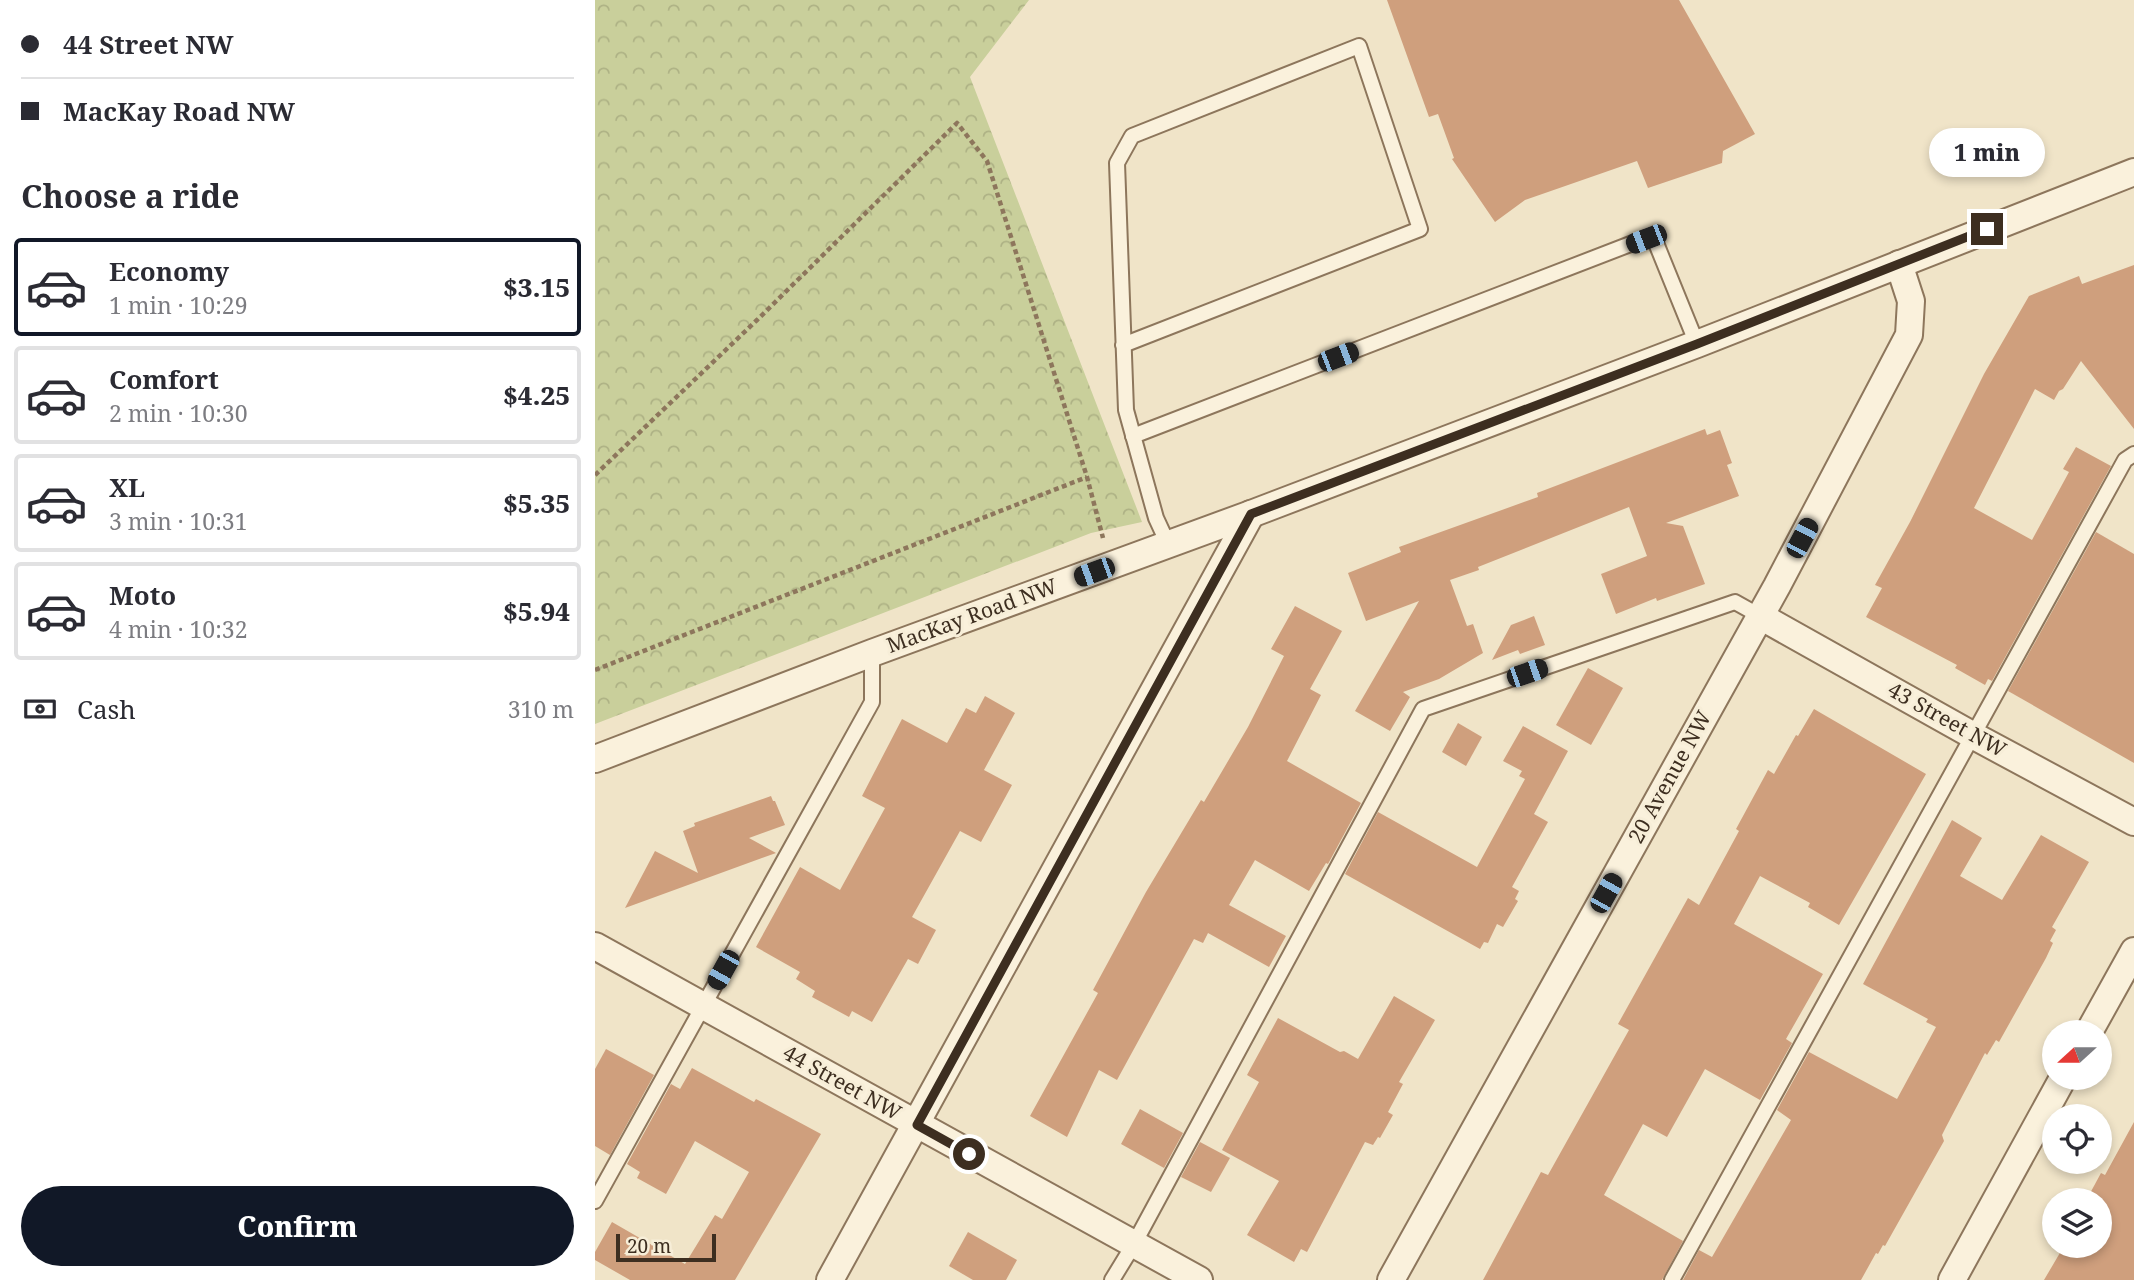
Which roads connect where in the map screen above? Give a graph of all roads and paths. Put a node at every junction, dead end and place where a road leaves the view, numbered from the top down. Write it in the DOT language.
graph roads {
  1 [pos="2134,172"];
  2 [pos="1899,264"];
  3 [pos="1697,344"];
  4 [pos="1123,345"];
  5 [pos="1133,436"];
  6 [pos="2134,454"];
  7 [pos="595,475"];
  8 [pos="1087,477"];
  9 [pos="1251,514"];
  10 [pos="1103,538"];
  11 [pos="1168,544"];
  12 [pos="1761,616"];
  13 [pos="872,653"];
  14 [pos="595,670"];
  15 [pos="1974,736"];
  16 [pos="595,760"];
  17 [pos="2134,822"];
  18 [pos="595,946"];
  19 [pos="2134,951"];
  20 [pos="704,1005"];
  21 [pos="2096,1020"];
  22 [pos="2056,1090"];
  23 [pos="917,1125"];
  24 [pos="595,1200"];
  25 [pos="1134,1244"];
  26 [pos="830,1280"];
  27 [pos="1112,1280"];
  28 [pos="1199,1280"];
  29 [pos="1391,1280"];
  30 [pos="1672,1280"];
  31 [pos="1952,1280"];
  1 -- 2 [label="street, MacKay Road NW"];
  2 -- 3 [label="street, MacKay Road NW"];
  2 -- 12 [label="street, 20 Avenue NW"];
  3 -- 5 [label="lane"];
  3 -- 9 [label="street, MacKay Road NW"];
  4 -- 4 [label="lane"];
  4 -- 5 [label="lane"];
  5 -- 11 [label="lane"];
  6 -- 15 [label="lane"];
  7 -- 8 [label="path"];
  8 -- 10 [label="path"];
  8 -- 14 [label="path"];
  9 -- 11 [label="street, MacKay Road NW"];
  9 -- 23 [label="street"];
  11 -- 13 [label="street, MacKay Road NW"];
  12 -- 15 [label="street, 43 Street NW"];
  12 -- 25 [label="lane"];
  12 -- 29 [label="street, 20 Avenue NW"];
  13 -- 16 [label="street, MacKay Road NW"];
  13 -- 20 [label="lane"];
  15 -- 17 [label="street, 43 Street NW"];
  15 -- 30 [label="lane"];
  18 -- 20 [label="street, 44 Street NW"];
  19 -- 21 [label="street"];
  20 -- 23 [label="street, 44 Street NW"];
  20 -- 24 [label="lane"];
  22 -- 31 [label="street"];
  23 -- 25 [label="street, 44 Street NW"];
  23 -- 26 [label="street"];
  25 -- 27 [label="lane"];
  25 -- 28 [label="street, 44 Street NW"];
}
